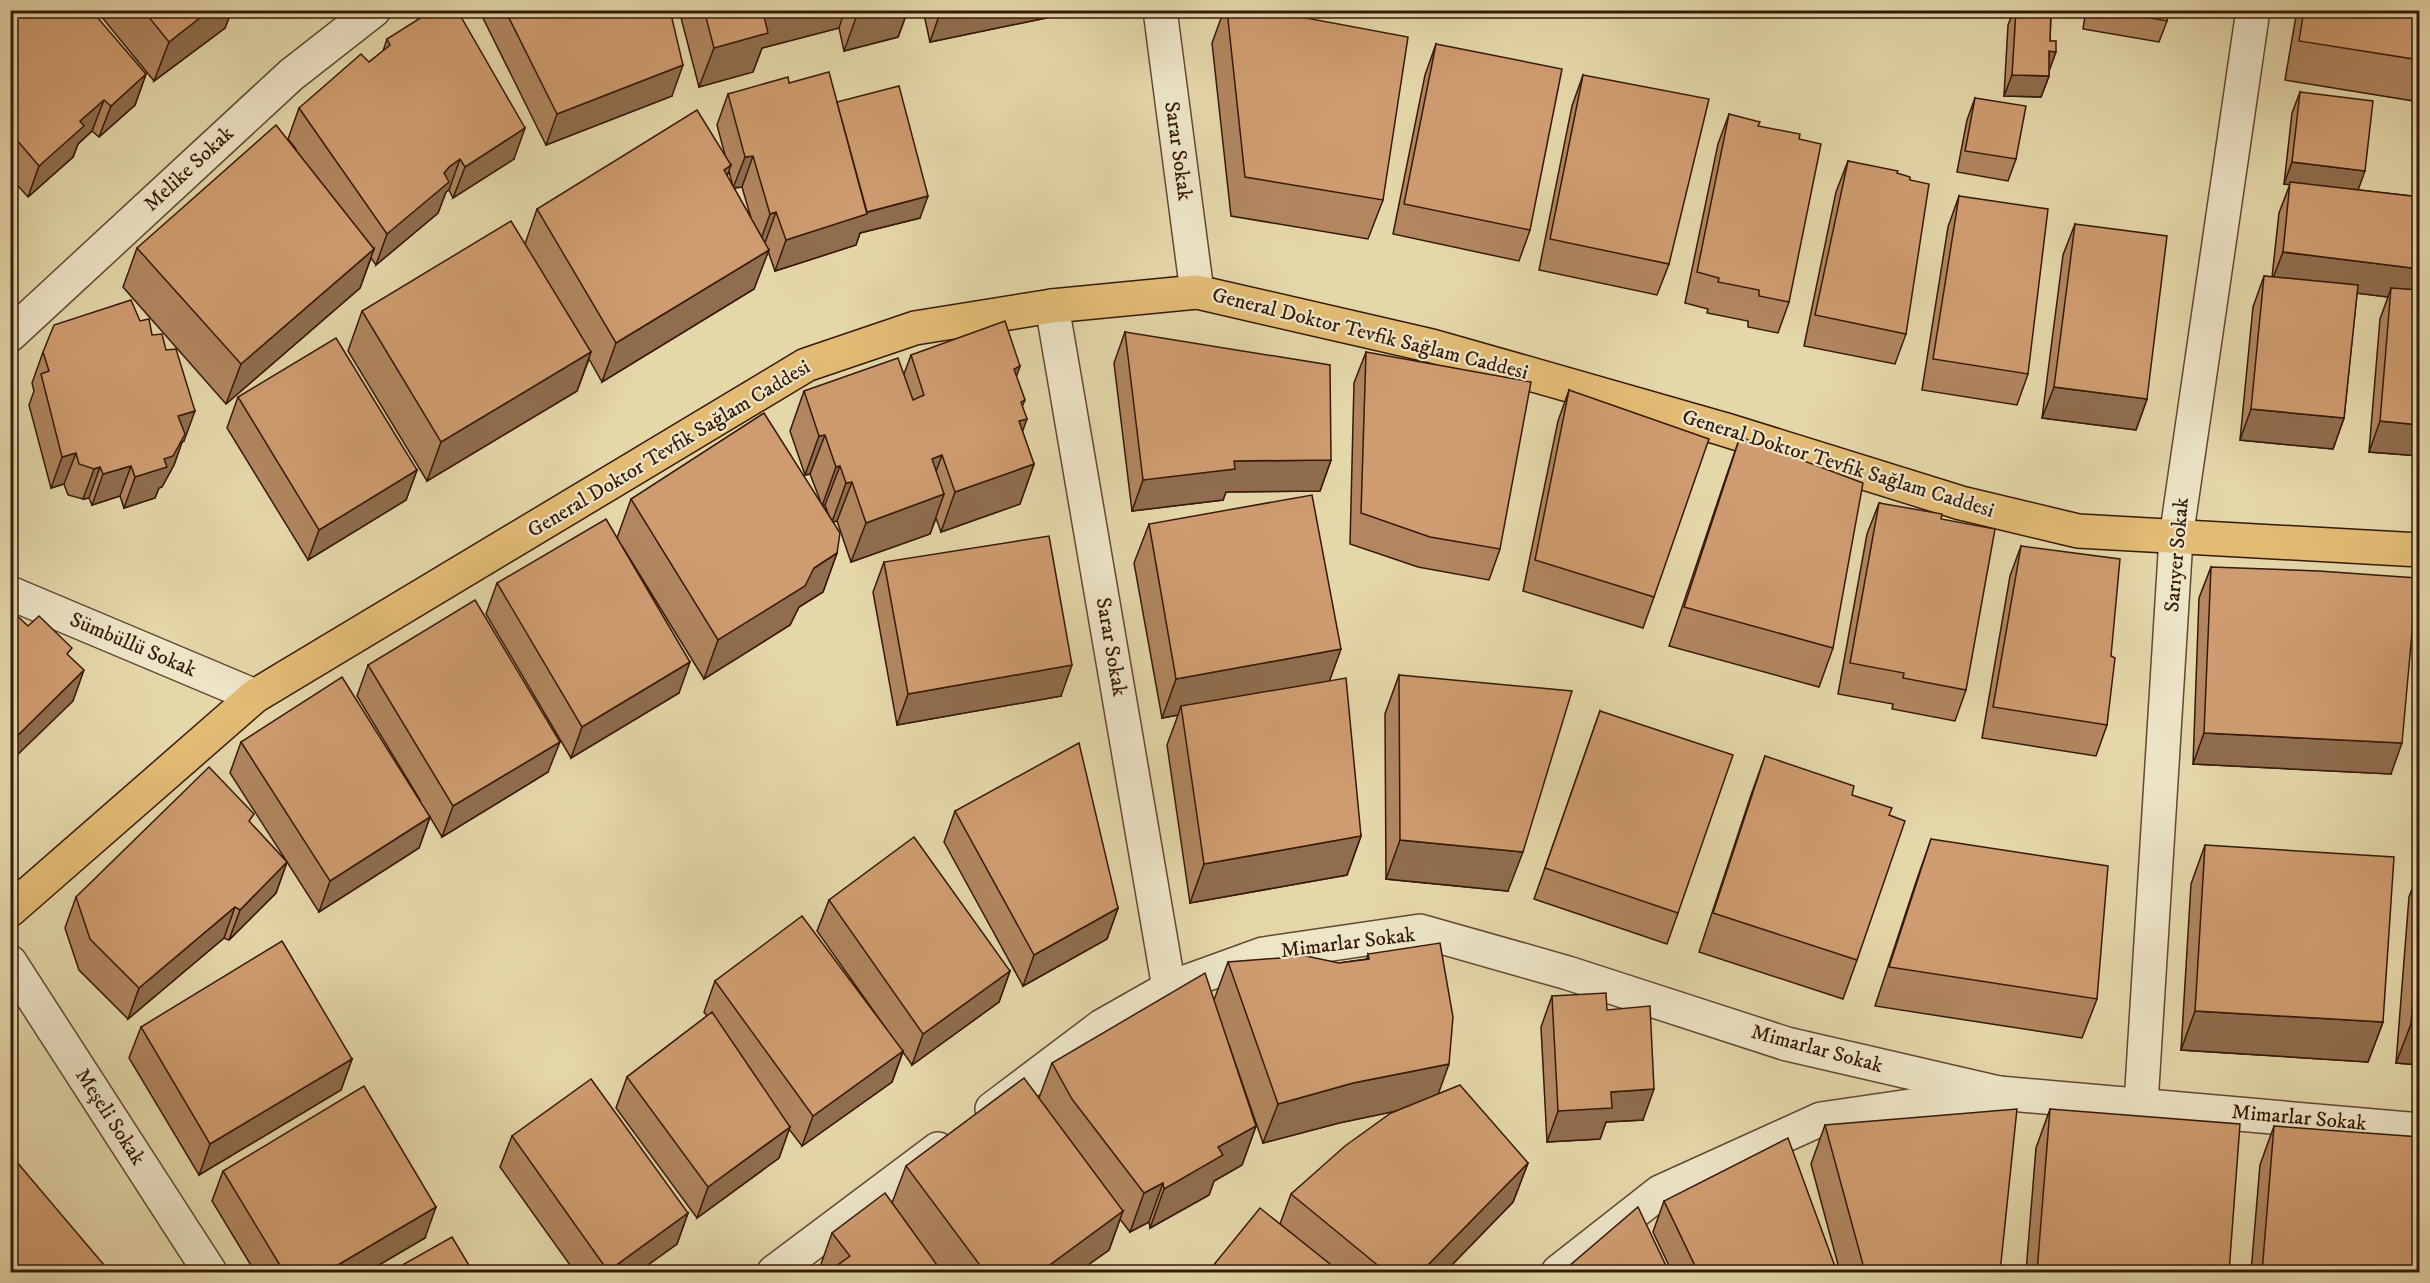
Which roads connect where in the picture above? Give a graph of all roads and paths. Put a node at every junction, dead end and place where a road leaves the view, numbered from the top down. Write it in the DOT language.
graph roads {
  1 [pos="374,10"];
  2 [pos="1160,10"];
  3 [pos="2253,10"];
  4 [pos="1197,292"];
  5 [pos="1052,306"];
  6 [pos="10,335"];
  7 [pos="2176,538"];
  8 [pos="2420,550"];
  9 [pos="10,593"];
  10 [pos="255,696"];
  11 [pos="10,910"];
  12 [pos="10,963"];
  13 [pos="1169,988"];
  14 [pos="1999,1093"];
  15 [pos="2141,1104"];
  16 [pos="2420,1130"];
  17 [pos="210,1272"];
  18 [pos="774,1272"];
  19 [pos="1558,1272"];
  1 -- 6 [label="street, Melike Sokak"];
  2 -- 4 [label="street, Sarar Sokak"];
  3 -- 7 [label="street, Sarıyer Sokak"];
  4 -- 5 [label="main road, General Doktor Tevfik Sağlam Caddesi"];
  4 -- 7 [label="main road, General Doktor Tevfik Sağlam Caddesi"];
  5 -- 10 [label="main road, General Doktor Tevfik Sağlam Caddesi"];
  5 -- 13 [label="street, Sarar Sokak"];
  7 -- 8 [label="main road, General Doktor Tevfik Sağlam Caddesi"];
  7 -- 15 [label="street, Sarıyer Sokak"];
  9 -- 10 [label="street, Sümbüllü Sokak"];
  10 -- 11 [label="main road, General Doktor Tevfik Sağlam Caddesi"];
  12 -- 17 [label="street, Meşeli Sokak"];
  13 -- 14 [label="street, Mimarlar Sokak"];
  13 -- 18 [label="street, Mimarlar Sokak"];
  14 -- 15 [label="street, Mimarlar Sokak"];
  14 -- 19 [label="street, Mimarlar Sokak"];
  15 -- 16 [label="street, Mimarlar Sokak"];
}
